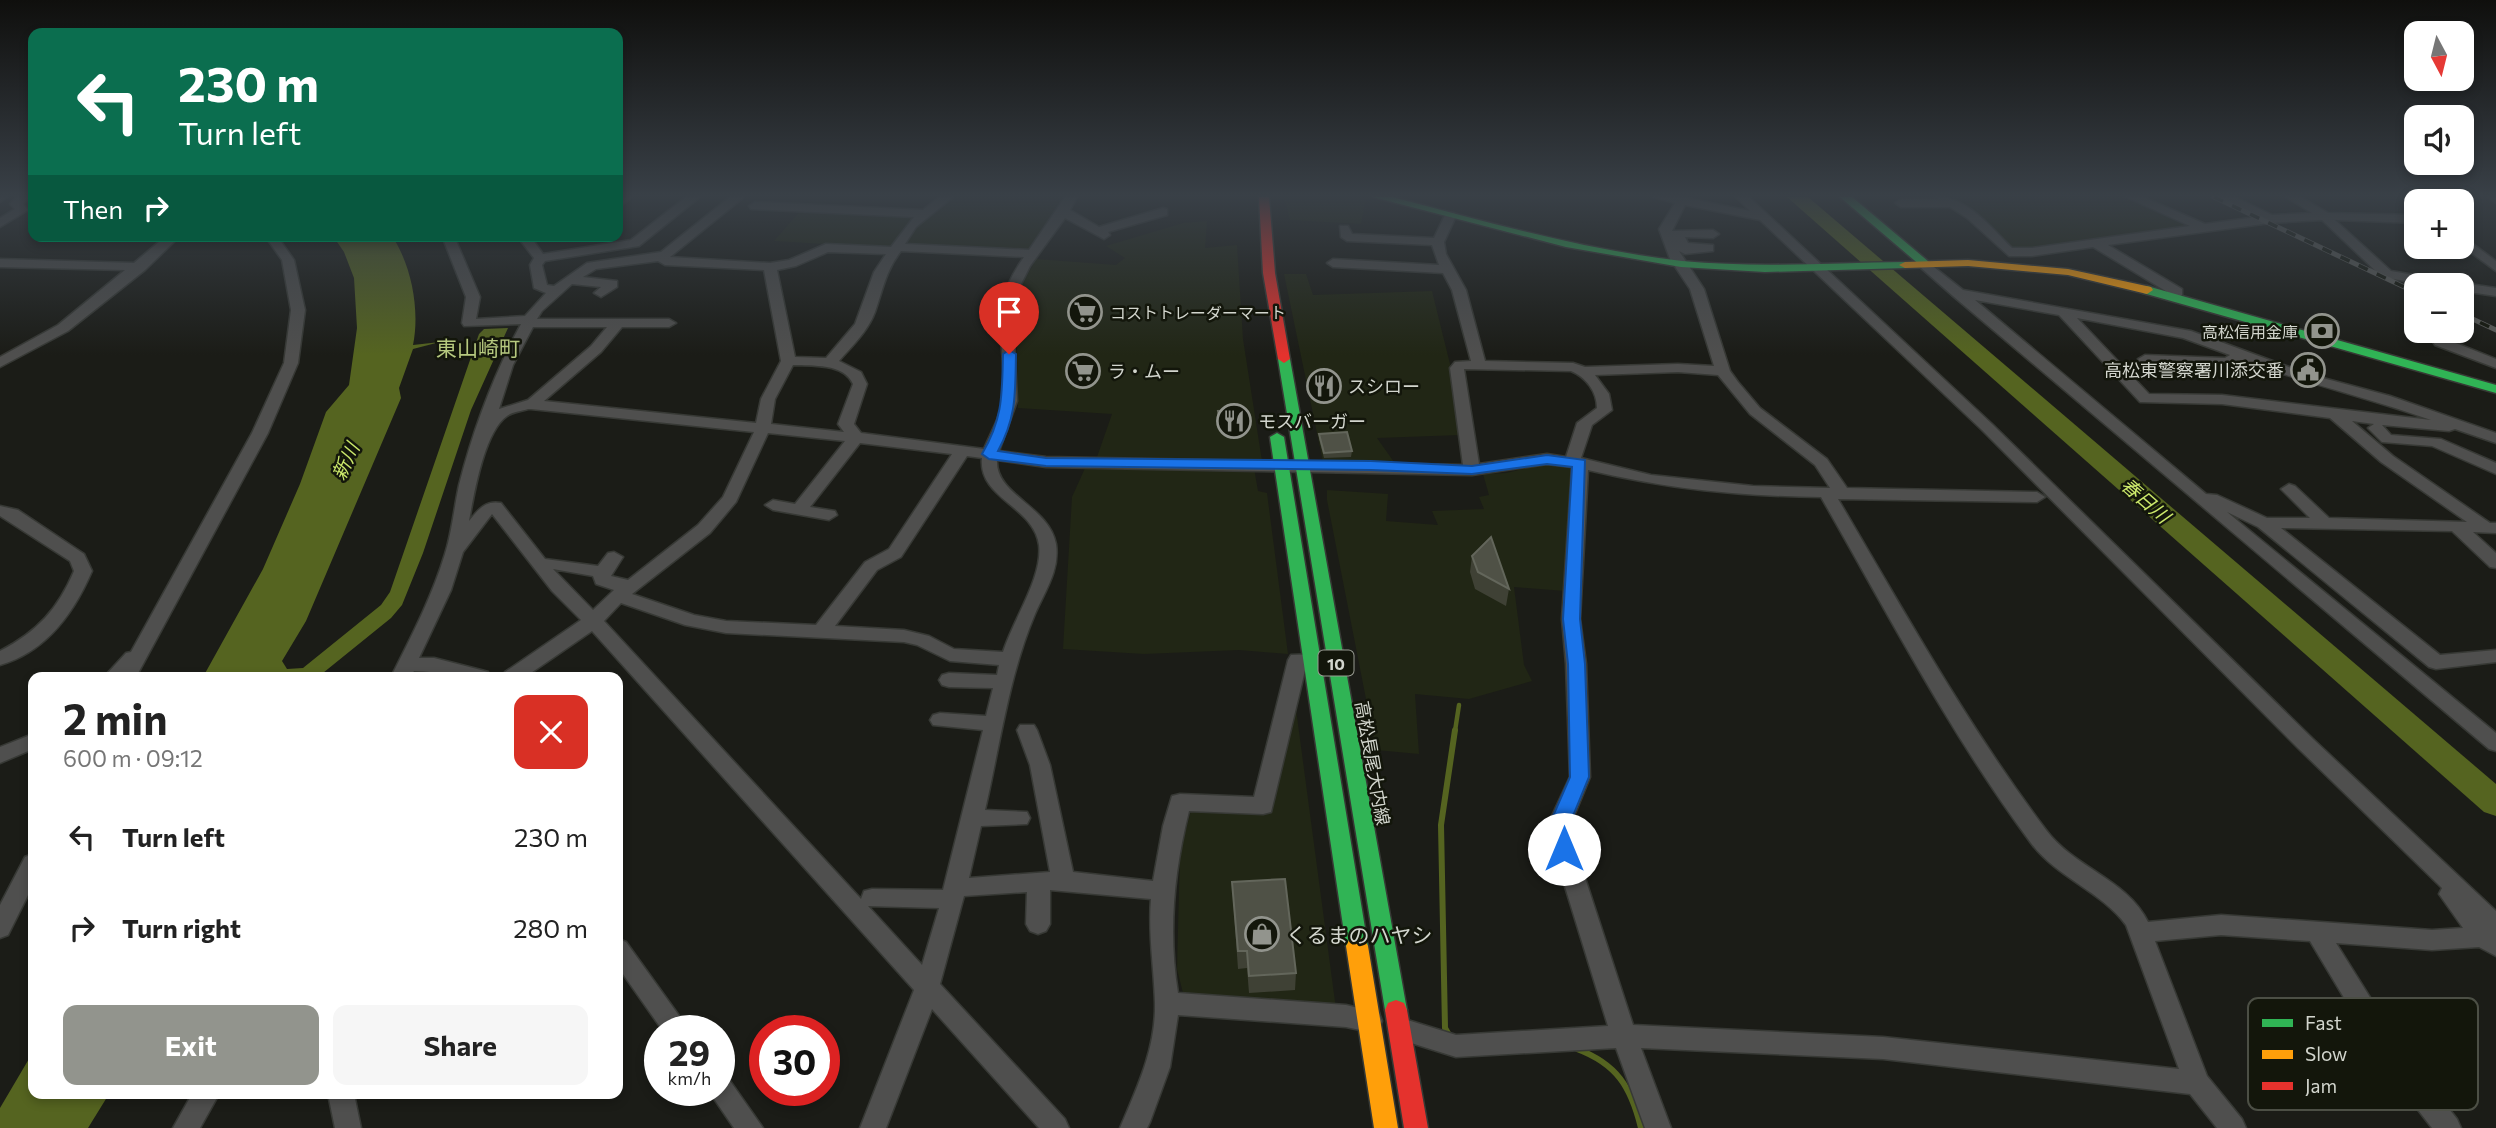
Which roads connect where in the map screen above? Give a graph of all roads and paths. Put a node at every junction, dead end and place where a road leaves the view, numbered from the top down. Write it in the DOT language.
graph roads {
  1 [pos="896,249"];
  2 [pos="159,250"];
  3 [pos="281,250"];
  4 [pos="454,250"];
  5 [pos="534,250"];
  6 [pos="604,250"];
  7 [pos="669,250"];
  8 [pos="822,250"];
  9 [pos="914,250"];
  10 [pos="1037,250"];
  11 [pos="1254,250"];
  12 [pos="1267,250"];
  13 [pos="1439,250"];
  14 [pos="1587,250"];
  15 [pos="1673,250"];
  16 [pos="1685,250"];
  17 [pos="1799,250"];
  18 [pos="1902,250"];
  19 [pos="2007,250"];
  20 [pos="2032,250"];
  21 [pos="2106,250"];
  22 [pos="2362,250"];
  23 [pos="2474,250"];
  24 [pos="1034,254"];
  25 [pos="661,256"];
  26 [pos="540,258"];
  27 [pos="0,263"];
  28 [pos="1333,263"];
  29 [pos="1918,264"];
  30 [pos="1688,265"];
  31 [pos="140,267"];
  32 [pos="771,267"];
  33 [pos="1818,267"];
  34 [pos="2496,267"];
  35 [pos="1449,269"];
  36 [pos="2394,278"];
  37 [pos="570,279"];
  38 [pos="2404,279"];
  39 [pos="2404,283"];
  40 [pos="2474,289"];
  41 [pos="557,290"];
  42 [pos="2496,292"];
  43 [pos="601,293"];
  44 [pos="1958,293"];
  45 [pos="2173,296"];
  46 [pos="2064,313"];
  47 [pos="528,322"];
  48 [pos="618,323"];
  49 [pos="668,323"];
  50 [pos="1264,343"];
  51 [pos="2444,343"];
  52 [pos="2242,354"];
  53 [pos="2145,359"];
  54 [pos="788,361"];
  55 [pos="830,362"];
  56 [pos="0,363"];
  57 [pos="1479,364"];
  58 [pos="2496,364"];
  59 [pos="1583,371"];
  60 [pos="1723,371"];
  61 [pos="499,387"];
  62 [pos="2496,389"];
  63 [pos="531,405"];
  64 [pos="510,408"];
  65 [pos="2331,411"];
  66 [pos="1275,416"];
  67 [pos="2466,426"];
  68 [pos="763,428"];
  69 [pos="2376,428"];
  70 [pos="856,438"];
  71 [pos="2496,438"];
  72 [pos="480,446"];
  73 [pos="962,451"];
  74 [pos="989,454"];
  75 [pos="1576,463"];
  76 [pos="2021,464"];
  77 [pos="1282,465"];
  78 [pos="1303,465"];
  79 [pos="2496,469"];
  80 [pos="1472,470"];
  81 [pos="2188,488"];
  82 [pos="2289,489"];
  83 [pos="1835,495"];
  84 [pos="2037,497"];
  85 [pos="773,505"];
  86 [pos="0,510"];
  87 [pos="799,510"];
  88 [pos="829,515"];
  89 [pos="2079,520"];
  90 [pos="2264,523"];
  91 [pos="2325,523"];
  92 [pos="2456,526"];
  93 [pos="2492,528"];
  94 [pos="455,551"];
  95 [pos="2496,563"];
  96 [pos="541,565"];
  97 [pos="621,594"];
  98 [pos="593,621"];
  99 [pos="821,632"];
  100 [pos="139,654"];
  101 [pos="2496,656"];
  102 [pos="0,659"];
  103 [pos="1010,659"];
  104 [pos="1311,659"];
  105 [pos="404,671"];
  106 [pos="119,672"];
  107 [pos="130,672"];
  108 [pos="461,672"];
  109 [pos="519,672"];
  110 [pos="949,680"];
  111 [pos="1005,681"];
  112 [pos="940,720"];
  113 [pos="994,724"];
  114 [pos="1027,730"];
  115 [pos="28,743"];
  116 [pos="2496,744"];
  117 [pos="0,755"];
  118 [pos="971,818"];
  119 [pos="1019,818"];
  120 [pos="28,873"];
  121 [pos="1063,880"];
  122 [pos="1039,882"];
  123 [pos="1164,891"];
  124 [pos="952,893"];
  125 [pos="872,898"];
  126 [pos="1038,923"];
  127 [pos="0,928"];
  128 [pos="2141,932"];
  129 [pos="2317,932"];
  130 [pos="2492,936"];
  131 [pos="623,956"];
  132 [pos="927,987"];
  133 [pos="2357,998"];
  134 [pos="1167,1003"];
  135 [pos="666,1015"];
  136 [pos="1368,1021"];
  137 [pos="1399,1029"];
  138 [pos="1624,1036"];
  139 [pos="2197,1083"];
  140 [pos="203,1099"];
  141 [pos="342,1099"];
  142 [pos="734,1106"];
  143 [pos="2434,1110"];
  144 [pos="186,1128"];
  145 [pos="348,1128"];
  146 [pos="750,1128"];
  147 [pos="873,1128"];
  148 [pos="1056,1128"];
  149 [pos="1133,1128"];
  150 [pos="1386,1128"];
  151 [pos="1416,1128"];
  152 [pos="1658,1128"];
  153 [pos="2233,1128"];
  154 [pos="2448,1128"];
  1 -- 55 [label="street"];
  2 -- 31 [label="street"];
  3 -- 100 [label="street"];
  4 -- 47 [label="street"];
  5 -- 26 [label="street"];
  6 -- 26 [label="street"];
  7 -- 25 [label="street"];
  8 -- 32 [label="street"];
  9 -- 24 [label="street"];
  10 -- 24 [label="street"];
  11 -- 50 [label="main road"];
  12 -- 78 [label="main road, 高松長尾大内線 / 10"];
  13 -- 35 [label="street"];
  14 -- 30 [label="main road"];
  15 -- 30 [label="street"];
  16 -- 30 [label="street"];
  17 -- 33 [label="street"];
  18 -- 29 [label="main road"];
  19 -- 20 [label="street"];
  21 -- 45 [label="street"];
  22 -- 36 [label="street"];
  23 -- 34 [label="street"];
  24 -- 74 [label="street"];
  25 -- 32 [label="street"];
  25 -- 37 [label="street"];
  26 -- 41 [label="street"];
  27 -- 31 [label="street"];
  28 -- 35 [label="street"];
  29 -- 33 [label="main road"];
  29 -- 44 [label="street"];
  29 -- 45 [label="main road"];
  30 -- 33 [label="main road"];
  30 -- 60 [label="street"];
  31 -- 56 [label="street"];
  32 -- 54 [label="street"];
  33 -- 76 [label="street"];
  35 -- 57 [label="street"];
  36 -- 38 [label="street"];
  36 -- 39 [label="street"];
  37 -- 41 [label="street"];
  37 -- 43 [label="street"];
  40 -- 42 [label="street"];
  41 -- 47 [label="street"];
  44 -- 46 [label="street"];
  44 -- 81 [label="street"];
  45 -- 62 [label="main road"];
  46 -- 52 [label="street"];
  46 -- 65 [label="street"];
  47 -- 48 [label="street"];
  47 -- 61 [label="street"];
  48 -- 49 [label="street"];
  48 -- 63 [label="street"];
  51 -- 58 [label="street"];
  52 -- 53 [label="street"];
  52 -- 67 [label="street"];
  54 -- 55 [label="street"];
  54 -- 68 [label="street"];
  55 -- 70 [label="street"];
  57 -- 59 [label="street"];
  57 -- 80 [label="street"];
  59 -- 60 [label="street"];
  59 -- 75 [label="street"];
  60 -- 83 [label="street"];
  61 -- 64 [label="street"];
  61 -- 72 [label="street"];
  63 -- 64 [label="street"];
  63 -- 68 [label="street"];
  64 -- 72 [label="street"];
  65 -- 67 [label="street"];
  65 -- 93 [label="street"];
  66 -- 77 [label="main road, 10"];
  67 -- 71 [label="street"];
  68 -- 70 [label="street"];
  68 -- 97 [label="street"];
  69 -- 79 [label="street"];
  70 -- 73 [label="street"];
  70 -- 87 [label="street"];
  72 -- 94 [label="street"];
  73 -- 74 [label="street"];
  73 -- 99 [label="street"];
  74 -- 77 [label="street"];
  74 -- 103 [label="street"];
  75 -- 80 [label="street"];
  75 -- 83 [label="street"];
  75 -- 138 [label="street"];
  76 -- 84 [label="street"];
  76 -- 89 [label="street"];
  77 -- 78 [label="street"];
  77 -- 104 [label="main road, 10"];
  78 -- 80 [label="street"];
  78 -- 137 [label="main road, 高松長尾大内線 / 10"];
  81 -- 90 [label="street"];
  81 -- 116 [label="street"];
  82 -- 91 [label="street"];
  83 -- 84 [label="street"];
  83 -- 128 [label="street"];
  84 -- 89 [label="street"];
  85 -- 87 [label="street"];
  86 -- 102 [label="street"];
  87 -- 88 [label="street"];
  89 -- 130 [label="street"];
  90 -- 91 [label="street"];
  90 -- 101 [label="street"];
  91 -- 92 [label="street"];
  92 -- 93 [label="street"];
  92 -- 95 [label="street"];
  94 -- 96 [label="street"];
  94 -- 105 [label="street"];
  96 -- 97 [label="street"];
  96 -- 98 [label="street"];
  97 -- 98 [label="street"];
  97 -- 99 [label="street"];
  98 -- 109 [label="street"];
  98 -- 132 [label="street"];
  99 -- 103 [label="street"];
  100 -- 106 [label="street"];
  100 -- 107 [label="street"];
  103 -- 111 [label="street"];
  104 -- 123 [label="street"];
  104 -- 136 [label="main road, 10"];
  105 -- 108 [label="street"];
  110 -- 111 [label="street"];
  111 -- 113 [label="street"];
  112 -- 113 [label="street"];
  113 -- 118 [label="street"];
  114 -- 121 [label="street"];
  115 -- 117 [label="street"];
  118 -- 119 [label="street"];
  118 -- 124 [label="street"];
  120 -- 127 [label="street"];
  121 -- 122 [label="street"];
  121 -- 123 [label="street"];
  122 -- 124 [label="street"];
  122 -- 126 [label="street"];
  123 -- 134 [label="street"];
  124 -- 125 [label="street"];
  124 -- 132 [label="street"];
  128 -- 129 [label="street"];
  128 -- 139 [label="street"];
  129 -- 130 [label="street"];
  129 -- 133 [label="street"];
  131 -- 135 [label="street"];
  132 -- 147 [label="street"];
  132 -- 148 [label="street"];
  134 -- 136 [label="street"];
  134 -- 149 [label="street"];
  136 -- 137 [label="street"];
  136 -- 150 [label="main road, 10"];
  137 -- 138 [label="street"];
  137 -- 151 [label="main road, 高松長尾大内線 / 10"];
  138 -- 139 [label="street"];
  138 -- 152 [label="street"];
  139 -- 153 [label="street"];
  140 -- 144 [label="street"];
  141 -- 145 [label="street"];
  142 -- 146 [label="street"];
  143 -- 154 [label="street"];
}
